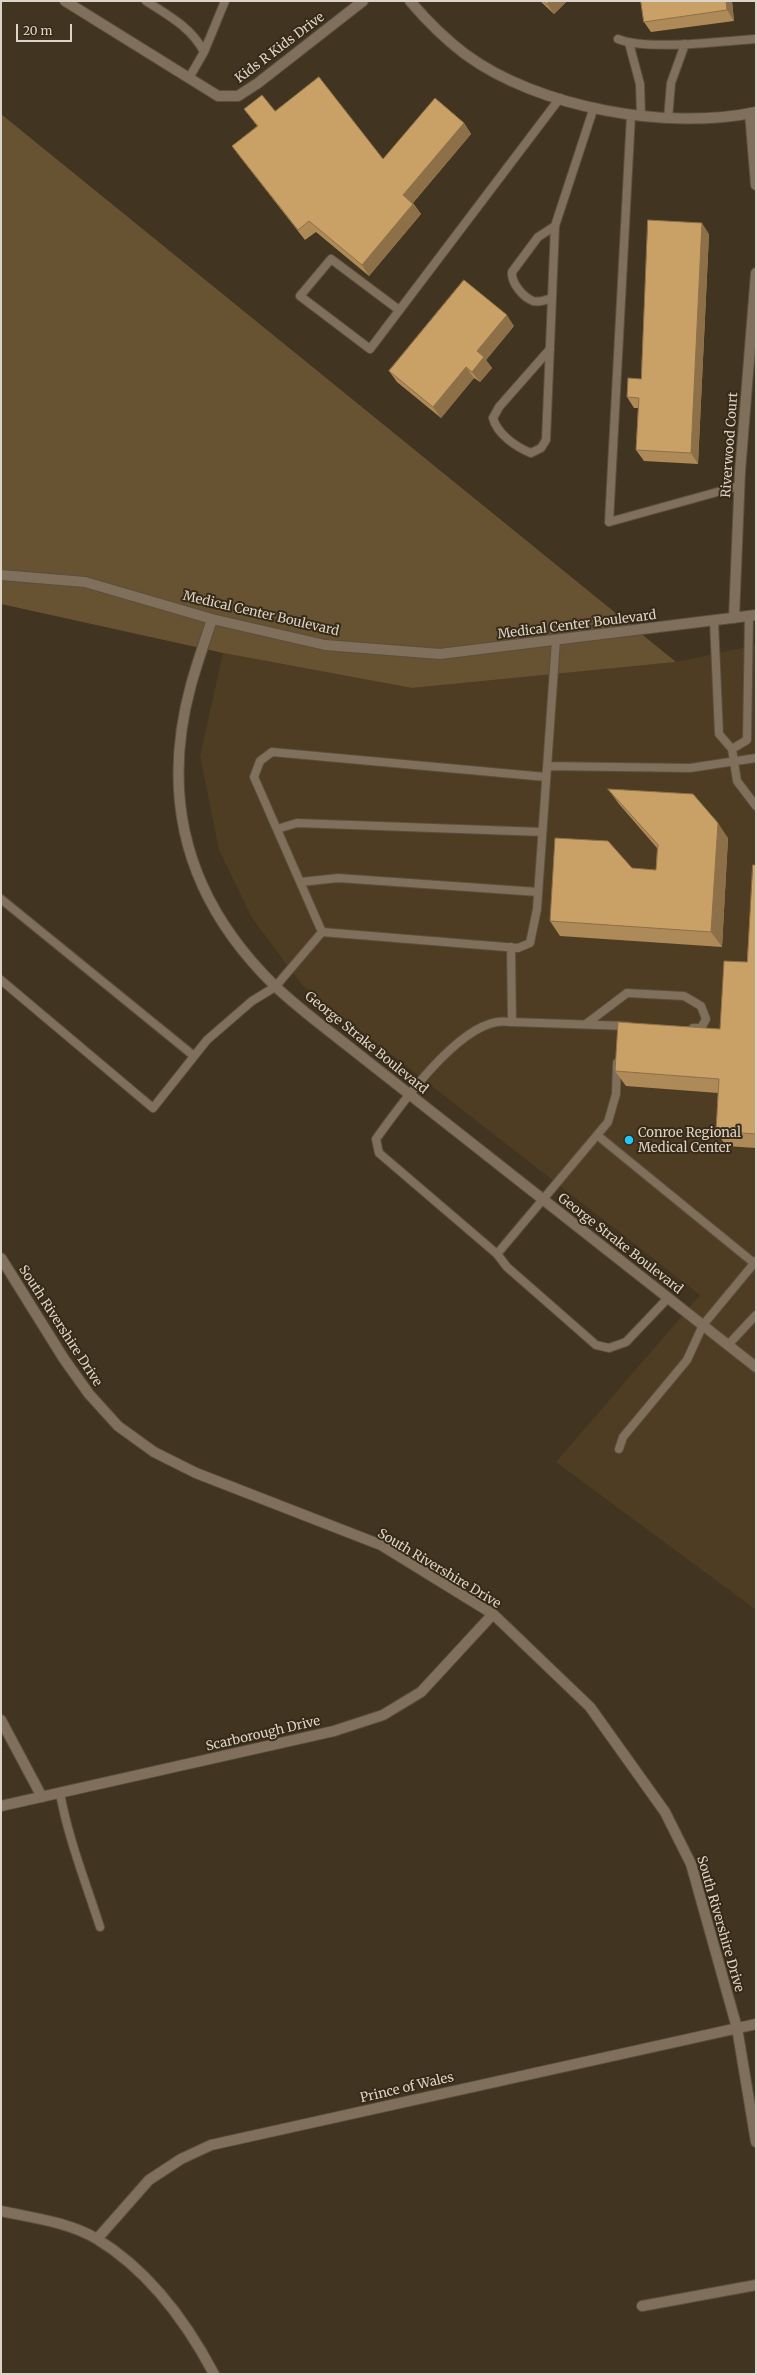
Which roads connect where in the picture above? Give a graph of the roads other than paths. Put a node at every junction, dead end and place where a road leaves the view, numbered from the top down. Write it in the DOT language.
graph roads {
  1 [pos="65,1"];
  2 [pos="146,1"];
  3 [pos="225,1"];
  4 [pos="363,1"];
  5 [pos="410,1"];
  6 [pos="756,38"];
  7 [pos="618,39"];
  8 [pos="629,43"];
  9 [pos="685,44"];
  10 [pos="204,52"];
  11 [pos="190,78"];
  12 [pos="560,98"];
  13 [pos="594,107"];
  14 [pos="753,112"];
  15 [pos="636,116"];
  16 [pos="668,119"];
  17 [pos="756,185"];
  18 [pos="555,226"];
  19 [pos="756,273"];
  20 [pos="552,298"];
  21 [pos="399,310"];
  22 [pos="550,348"];
  23 [pos="752,374"];
  24 [pos="739,486"];
  25 [pos="1,575"];
  26 [pos="753,616"];
  27 [pos="734,618"];
  28 [pos="212,619"];
  29 [pos="714,621"];
  30 [pos="556,640"];
  31 [pos="732,749"];
  32 [pos="756,758"];
  33 [pos="732,762"];
  34 [pos="547,766"];
  35 [pos="546,777"];
  36 [pos="756,806"];
  37 [pos="277,828"];
  38 [pos="542,832"];
  39 [pos="301,882"];
  40 [pos="538,892"];
  41 [pos="1,899"];
  42 [pos="322,932"];
  43 [pos="511,947"];
  44 [pos="1,980"];
  45 [pos="276,987"];
  46 [pos="512,1022"];
  47 [pos="586,1024"];
  48 [pos="632,1026"];
  49 [pos="686,1028"];
  50 [pos="194,1056"];
  51 [pos="617,1056"];
  52 [pos="409,1094"];
  53 [pos="597,1135"];
  54 [pos="544,1200"];
  55 [pos="497,1254"];
  56 [pos="1,1258"];
  57 [pos="755,1262"];
  58 [pos="668,1298"];
  59 [pos="756,1315"];
  60 [pos="703,1326"];
  61 [pos="728,1345"];
  62 [pos="756,1367"];
  63 [pos="619,1449"];
  64 [pos="493,1614"];
  65 [pos="1,1720"];
  66 [pos="60,1793"];
  67 [pos="42,1797"];
  68 [pos="1,1806"];
  69 [pos="100,1928"];
  70 [pos="756,2024"];
  71 [pos="736,2028"];
  72 [pos="756,2142"];
  73 [pos="1,2211"];
  74 [pos="97,2239"];
  75 [pos="756,2285"];
  76 [pos="642,2306"];
  77 [pos="214,2374"];
  1 -- 11 [label="street, Kids R Kids Drive"];
  2 -- 10 [label="lane"];
  3 -- 10 [label="lane"];
  4 -- 11 [label="street, Kids R Kids Drive"];
  5 -- 12 [label="street"];
  6 -- 9 [label="lane"];
  7 -- 8 [label="lane"];
  8 -- 9 [label="lane"];
  8 -- 15 [label="lane"];
  9 -- 16 [label="lane"];
  10 -- 11 [label="lane"];
  12 -- 13 [label="street"];
  12 -- 21 [label="lane"];
  13 -- 15 [label="street"];
  13 -- 18 [label="lane"];
  14 -- 16 [label="street"];
  14 -- 17 [label="street"];
  15 -- 16 [label="street"];
  15 -- 24 [label="lane"];
  18 -- 20 [label="lane"];
  18 -- 20 [label="lane"];
  19 -- 23 [label="street, Riverwood Court"];
  20 -- 22 [label="lane"];
  21 -- 21 [label="lane"];
  22 -- 22 [label="lane"];
  23 -- 24 [label="street, Riverwood Court"];
  24 -- 27 [label="street, Riverwood Court"];
  25 -- 28 [label="street, Medical Center Boulevard"];
  26 -- 27 [label="street, Medical Center Boulevard"];
  26 -- 31 [label="lane"];
  27 -- 29 [label="street, Medical Center Boulevard"];
  28 -- 30 [label="street, Medical Center Boulevard"];
  28 -- 45 [label="street, George Strake Boulevard"];
  29 -- 30 [label="street, Medical Center Boulevard"];
  29 -- 31 [label="lane"];
  30 -- 34 [label="lane"];
  31 -- 33 [label="lane"];
  32 -- 33 [label="lane"];
  33 -- 34 [label="lane"];
  33 -- 36 [label="lane"];
  34 -- 35 [label="lane"];
  35 -- 37 [label="lane"];
  35 -- 38 [label="lane"];
  37 -- 38 [label="lane"];
  37 -- 39 [label="lane"];
  38 -- 40 [label="lane"];
  39 -- 40 [label="lane"];
  39 -- 42 [label="lane"];
  40 -- 43 [label="lane"];
  41 -- 50 [label="lane"];
  42 -- 43 [label="lane"];
  42 -- 45 [label="lane"];
  43 -- 46 [label="lane"];
  44 -- 50 [label="lane"];
  45 -- 50 [label="lane"];
  45 -- 52 [label="street, George Strake Boulevard"];
  46 -- 47 [label="lane"];
  46 -- 52 [label="lane"];
  47 -- 48 [label="lane"];
  47 -- 49 [label="lane"];
  51 -- 53 [label="lane"];
  52 -- 54 [label="street, George Strake Boulevard"];
  52 -- 55 [label="lane"];
  53 -- 54 [label="lane"];
  53 -- 57 [label="lane"];
  54 -- 55 [label="lane"];
  54 -- 58 [label="street, George Strake Boulevard"];
  55 -- 58 [label="lane"];
  56 -- 64 [label="street, South Rivershire Drive"];
  57 -- 60 [label="lane"];
  58 -- 60 [label="street, George Strake Boulevard"];
  59 -- 61 [label="lane"];
  60 -- 61 [label="street, George Strake Boulevard"];
  60 -- 63 [label="lane"];
  61 -- 62 [label="street, George Strake Boulevard"];
  64 -- 66 [label="street, Scarborough Drive"];
  64 -- 71 [label="street, South Rivershire Drive"];
  65 -- 67 [label="street"];
  66 -- 67 [label="street, Scarborough Drive"];
  66 -- 69 [label="lane"];
  67 -- 68 [label="street, Scarborough Drive"];
  70 -- 71 [label="street, Prince of Wales"];
  71 -- 72 [label="street, South Rivershire Drive"];
  71 -- 74 [label="street, Prince of Wales"];
  73 -- 74 [label="street"];
  74 -- 77 [label="street"];
  75 -- 76 [label="street"];
}
